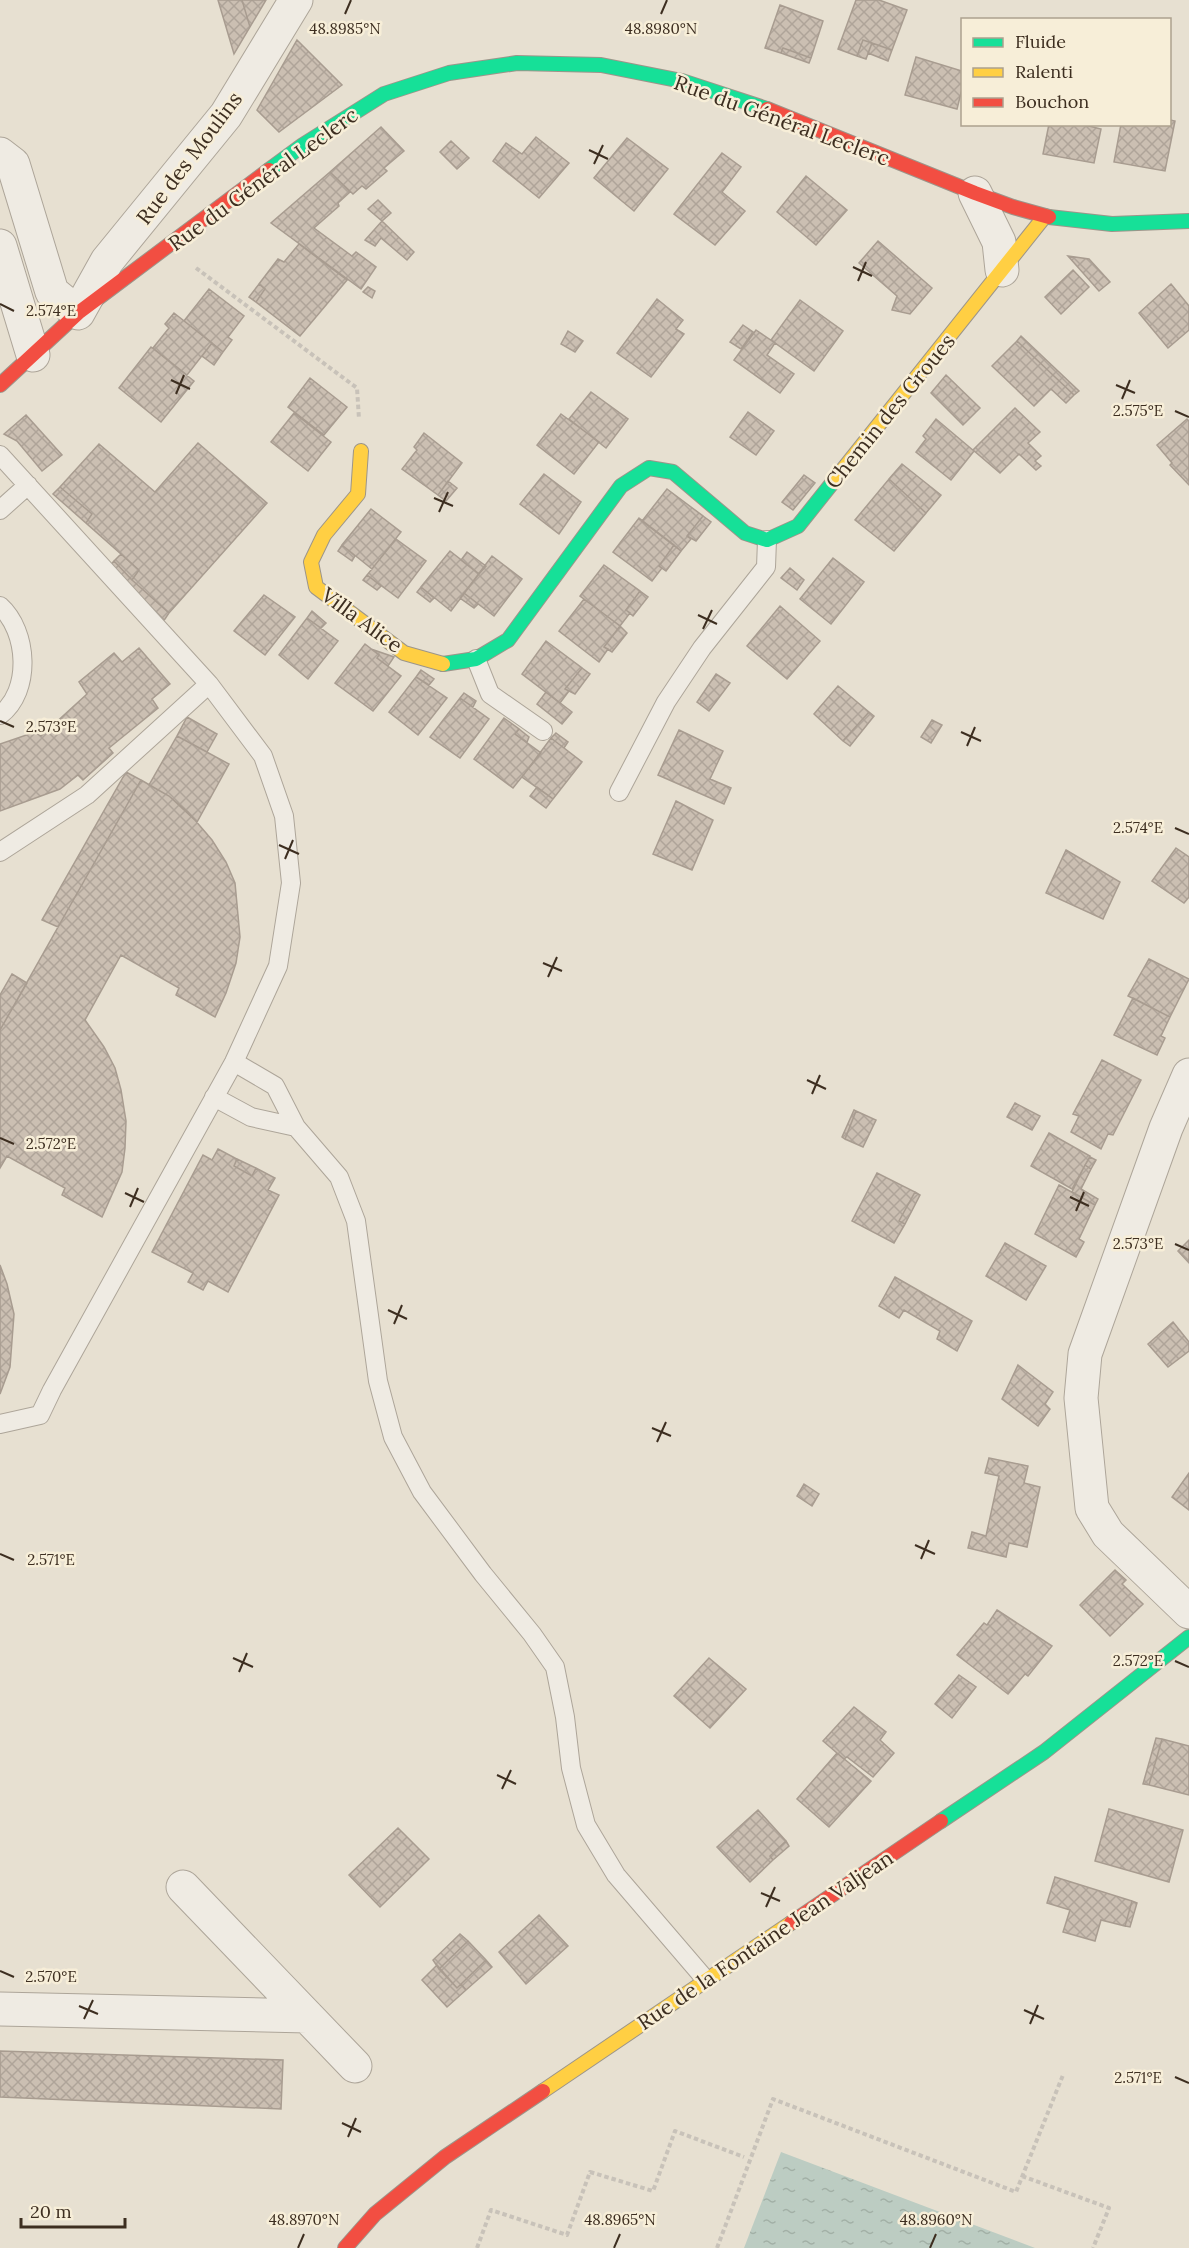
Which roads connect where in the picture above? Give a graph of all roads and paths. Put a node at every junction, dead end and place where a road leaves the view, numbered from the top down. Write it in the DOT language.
graph roads {
  1 [pos="296,0"];
  2 [pos="0,154"];
  3 [pos="975,193"];
  4 [pos="1045,216"];
  5 [pos="1189,221"];
  6 [pos="140,223"];
  7 [pos="0,246"];
  8 [pos="170,246"];
  9 [pos="1002,270"];
  10 [pos="78,313"];
  11 [pos="33,355"];
  12 [pos="0,385"];
  13 [pos="361,451"];
  14 [pos="0,455"];
  15 [pos="28,486"];
  16 [pos="0,510"];
  17 [pos="767,540"];
  18 [pos="0,606"];
  19 [pos="476,659"];
  20 [pos="209,684"];
  21 [pos="0,715"];
  22 [pos="543,731"];
  23 [pos="619,792"];
  24 [pos="0,852"];
  25 [pos="234,1062"];
  26 [pos="1189,1075"];
  27 [pos="214,1097"];
  28 [pos="296,1127"];
  29 [pos="0,1424"];
  30 [pos="1189,1612"];
  31 [pos="1189,1637"];
  32 [pos="183,1887"];
  33 [pos="706,1980"];
  34 [pos="0,2009"];
  35 [pos="307,2016"];
  36 [pos="355,2066"];
  37 [pos="1063,2075"];
  38 [pos="744,2157"];
  39 [pos="1023,2176"];
  40 [pos="345,2248"];
  41 [pos="477,2248"];
  42 [pos="717,2248"];
  43 [pos="1093,2248"];
  1 -- 6 [label="street, Rue des Moulins"];
  2 -- 10 [label="street"];
  3 -- 4 [label="street, Rue du Général Leclerc"];
  3 -- 8 [label="street, Rue du Général Leclerc"];
  3 -- 9 [label="street"];
  4 -- 5 [label="street, Rue du Général Leclerc"];
  4 -- 9 [label="street, Chemin des Groues"];
  6 -- 8 [label="street"];
  6 -- 10 [label="street, Rue des Moulins"];
  7 -- 11 [label="street"];
  8 -- 10 [label="street, Rue du Général Leclerc"];
  8 -- 13 [label="path"];
  9 -- 17 [label="street, Chemin des Groues"];
  10 -- 11 [label="street, Rue du Général Leclerc"];
  11 -- 12 [label="street, Rue du Général Leclerc"];
  13 -- 19 [label="street, Villa Alice"];
  14 -- 15 [label="lane"];
  15 -- 16 [label="lane"];
  15 -- 20 [label="lane"];
  17 -- 19 [label="street, Villa Alice"];
  17 -- 23 [label="lane"];
  18 -- 21 [label="lane"];
  19 -- 22 [label="lane"];
  20 -- 24 [label="lane"];
  20 -- 25 [label="lane"];
  25 -- 27 [label="lane"];
  25 -- 28 [label="lane"];
  26 -- 30 [label="street"];
  27 -- 28 [label="lane"];
  27 -- 29 [label="lane"];
  28 -- 33 [label="lane"];
  31 -- 33 [label="street, Rue de la Fontaine Jean Valjean"];
  32 -- 35 [label="street"];
  33 -- 40 [label="street, Rue de la Fontaine Jean Valjean"];
  34 -- 35 [label="street"];
  35 -- 36 [label="street"];
  37 -- 39 [label="path"];
  38 -- 41 [label="path"];
  39 -- 42 [label="path"];
  39 -- 43 [label="path"];
}
